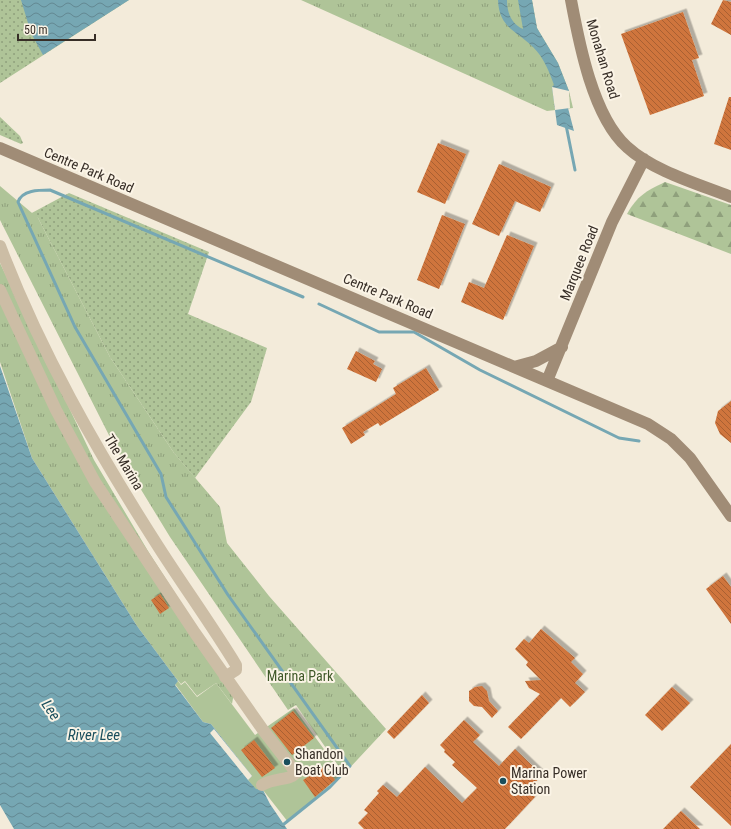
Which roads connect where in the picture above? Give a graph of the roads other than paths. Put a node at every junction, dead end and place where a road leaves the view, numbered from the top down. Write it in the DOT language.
graph roads {
  1 [pos="571,0"];
  2 [pos="0,148"];
  3 [pos="644,159"];
  4 [pos="731,197"];
  5 [pos="0,246"];
  6 [pos="0,290"];
  7 [pos="562,347"];
  8 [pos="514,367"];
  9 [pos="547,381"];
  10 [pos="731,516"];
  11 [pos="225,677"];
  12 [pos="262,785"];
  1 -- 3 [label="street, Monahan Road"];
  2 -- 8 [label="street, Centre Park Road"];
  3 -- 4 [label="street, Monahan Road"];
  3 -- 7 [label="street, Marquee Road"];
  5 -- 11 [label="street, The Marina"];
  6 -- 11 [label="street"];
  7 -- 8 [label="street"];
  7 -- 9 [label="street, Marquee Road"];
  8 -- 9 [label="street, Centre Park Road"];
  9 -- 10 [label="street, Centre Park Road"];
  11 -- 12 [label="street"];
}
